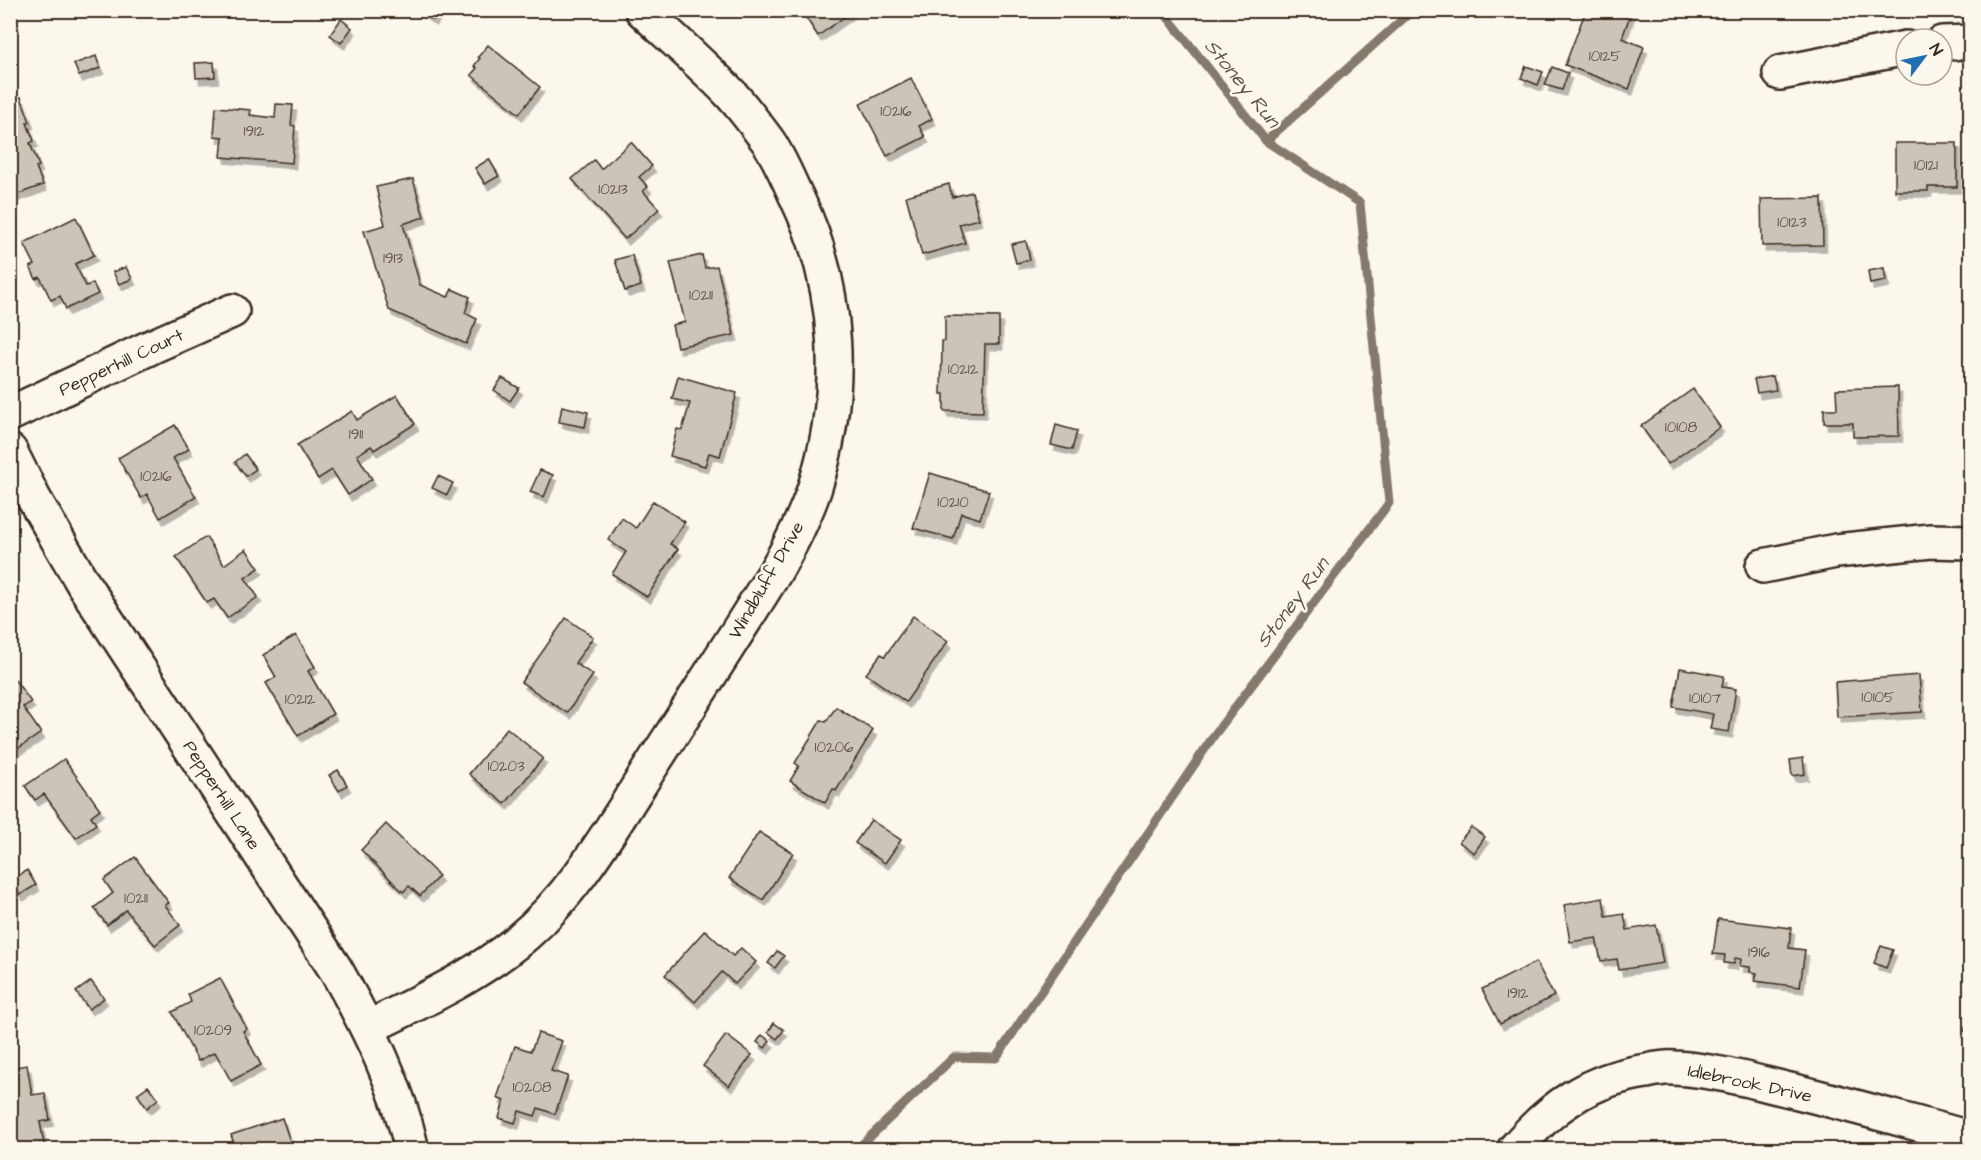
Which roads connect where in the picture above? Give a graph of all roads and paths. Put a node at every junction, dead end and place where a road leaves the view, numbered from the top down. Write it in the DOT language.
graph roads {
  1 [pos="642,10"];
  2 [pos="1971,42"];
  3 [pos="1954,43"];
  4 [pos="1894,50"];
  5 [pos="1780,73"];
  6 [pos="232,311"];
  7 [pos="10,414"];
  8 [pos="10,451"];
  9 [pos="1971,542"];
  10 [pos="1763,566"];
  11 [pos="368,1028"];
  12 [pos="1971,1138"];
  13 [pos="412,1149"];
  14 [pos="1514,1149"];
  1 -- 11 [label="street, Windbluff Drive"];
  2 -- 3 [label="street"];
  4 -- 5 [label="street"];
  6 -- 7 [label="street, Pepperhill Court"];
  8 -- 11 [label="street, Pepperhill Lane"];
  9 -- 10 [label="street"];
  11 -- 13 [label="street, Pepperhill Lane"];
  12 -- 14 [label="street, Idlebrook Drive"];
}
